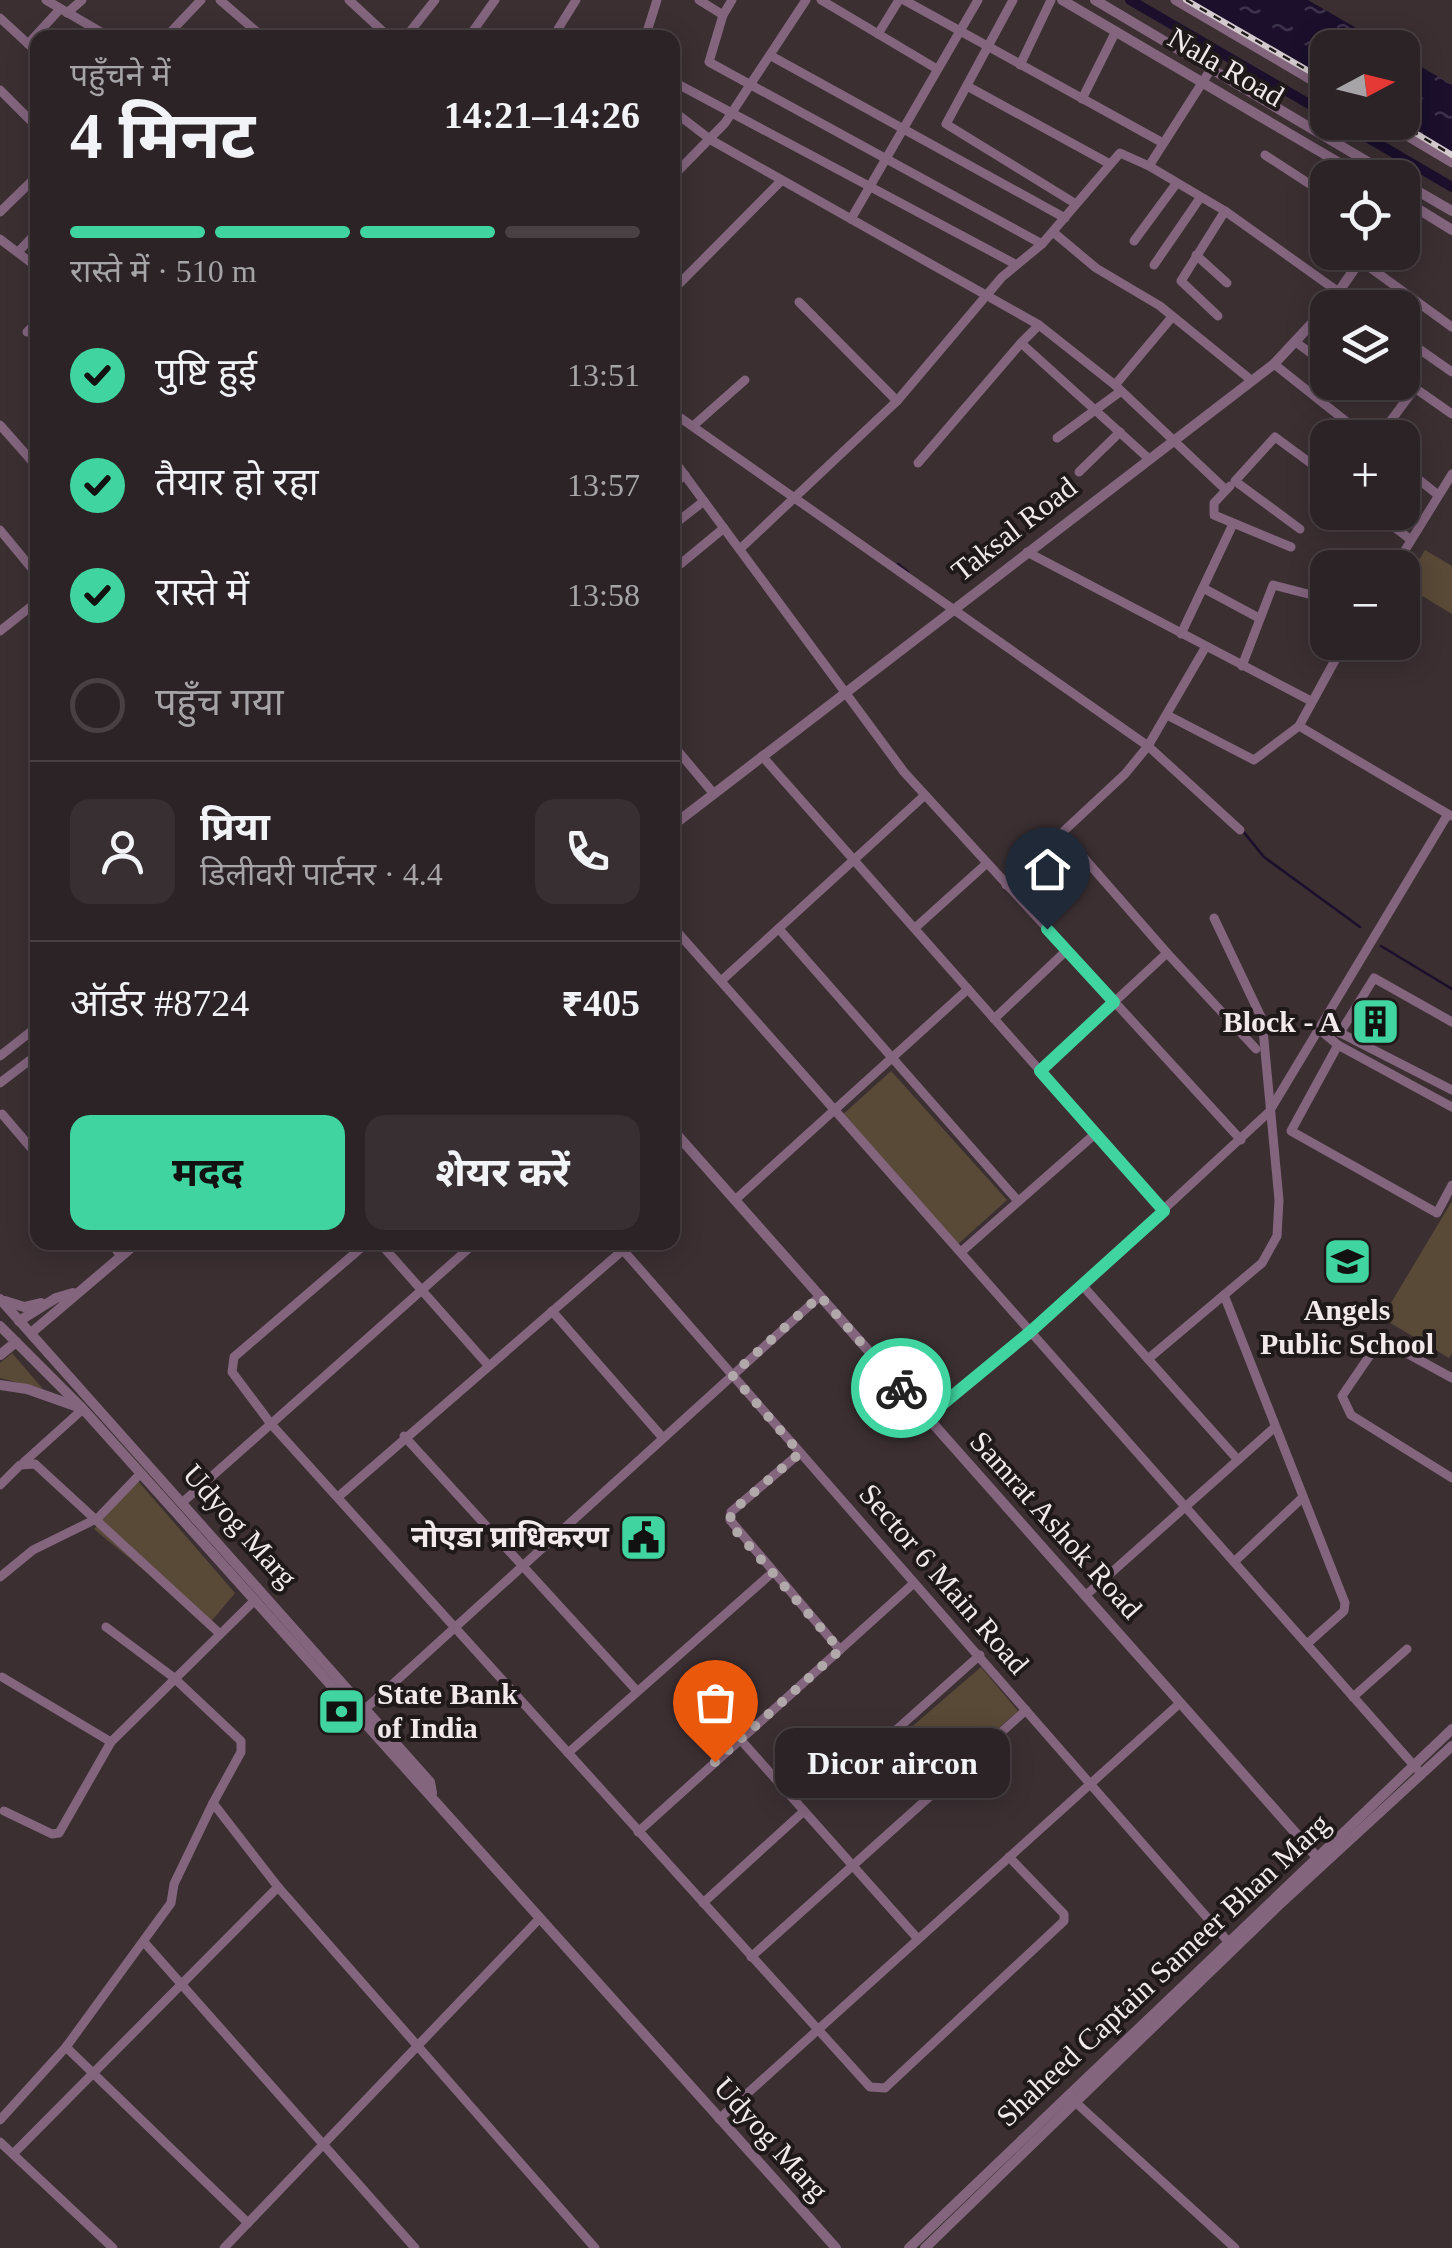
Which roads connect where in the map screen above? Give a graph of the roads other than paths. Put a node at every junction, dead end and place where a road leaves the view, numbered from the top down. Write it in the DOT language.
graph roads {
  1 [pos="46,0"];
  2 [pos="82,0"];
  3 [pos="201,0"];
  4 [pos="220,0"];
  5 [pos="349,0"];
  6 [pos="434,0"];
  7 [pos="494,0"];
  8 [pos="576,0"];
  9 [pos="657,0"];
  10 [pos="699,0"];
  11 [pos="732,0"];
  12 [pos="806,0"];
  13 [pos="821,0"];
  14 [pos="902,0"];
  15 [pos="978,0"];
  16 [pos="1013,0"];
  17 [pos="1051,0"];
  18 [pos="1062,0"];
  19 [pos="1095,0"];
  20 [pos="1175,0"];
  21 [pos="64,11"];
  22 [pos="724,15"];
  23 [pos="0,18"];
  24 [pos="43,30"];
  25 [pos="97,30"];
  26 [pos="173,30"];
  27 [pos="255,30"];
  28 [pos="381,30"];
  29 [pos="411,30"];
  30 [pos="473,30"];
  31 [pos="558,30"];
  32 [pos="648,30"];
  33 [pos="1116,31"];
  34 [pos="960,32"];
  35 [pos="878,34"];
  36 [pos="28,44"];
  37 [pos="989,46"];
  38 [pos="773,57"];
  39 [pos="1020,65"];
  40 [pos="1211,68"];
  41 [pos="937,69"];
  42 [pos="1310,79"];
  43 [pos="1202,82"];
  44 [pos="752,84"];
  45 [pos="680,85"];
  46 [pos="967,86"];
  47 [pos="0,90"];
  48 [pos="1251,92"];
  49 [pos="1082,99"];
  50 [pos="1242,106"];
  51 [pos="732,114"];
  52 [pos="680,116"];
  53 [pos="30,120"];
  54 [pos="905,129"];
  55 [pos="711,140"];
  56 [pos="1413,140"];
  57 [pos="1163,143"];
  58 [pos="1264,155"];
  59 [pos="887,160"];
  60 [pos="1334,160"];
  61 [pos="1365,160"];
  62 [pos="1452,163"];
  63 [pos="1110,164"];
  64 [pos="1149,166"];
  65 [pos="680,169"];
  66 [pos="781,181"];
  67 [pos="30,183"];
  68 [pos="1176,184"];
  69 [pos="1310,184"];
  70 [pos="869,190"];
  71 [pos="1420,192"];
  72 [pos="1200,198"];
  73 [pos="1076,204"];
  74 [pos="1225,211"];
  75 [pos="1420,211"];
  76 [pos="1452,211"];
  77 [pos="0,212"];
  78 [pos="1065,218"];
  79 [pos="851,219"];
  80 [pos="1452,230"];
  81 [pos="1053,232"];
  82 [pos="0,239"];
  83 [pos="30,239"];
  84 [pos="1134,242"];
  85 [pos="1042,244"];
  86 [pos="18,252"];
  87 [pos="1196,255"];
  88 [pos="30,262"];
  89 [pos="1015,264"];
  90 [pos="1154,265"];
  91 [pos="1380,270"];
  92 [pos="680,283"];
  93 [pos="1226,283"];
  94 [pos="1336,290"];
  95 [pos="989,294"];
  96 [pos="799,302"];
  97 [pos="1218,316"];
  98 [pos="1172,317"];
  99 [pos="1039,325"];
  100 [pos="1452,328"];
  101 [pos="30,329"];
  102 [pos="27,332"];
  103 [pos="1310,332"];
  104 [pos="1021,343"];
  105 [pos="1297,343"];
  106 [pos="1420,350"];
  107 [pos="1310,353"];
  108 [pos="1274,364"];
  109 [pos="1452,372"];
  110 [pos="746,380"];
  111 [pos="1251,380"];
  112 [pos="1118,388"];
  113 [pos="1420,392"];
  114 [pos="897,401"];
  115 [pos="1096,410"];
  116 [pos="1452,414"];
  117 [pos="680,417"];
  118 [pos="1344,420"];
  119 [pos="0,425"];
  120 [pos="693,426"];
  121 [pos="1120,432"];
  122 [pos="1058,438"];
  123 [pos="1171,441"];
  124 [pos="1148,458"];
  125 [pos="30,459"];
  126 [pos="918,463"];
  127 [pos="1310,464"];
  128 [pos="680,468"];
  129 [pos="1079,472"];
  130 [pos="1452,474"];
  131 [pos="685,475"];
  132 [pos="680,479"];
  133 [pos="1235,480"];
  134 [pos="1420,480"];
  135 [pos="1226,490"];
  136 [pos="1438,495"];
  137 [pos="798,497"];
  138 [pos="704,501"];
  139 [pos="680,520"];
  140 [pos="1233,524"];
  141 [pos="724,528"];
  142 [pos="1300,529"];
  143 [pos="0,530"];
  144 [pos="1398,530"];
  145 [pos="1411,540"];
  146 [pos="1291,547"];
  147 [pos="740,549"];
  148 [pos="1405,550"];
  149 [pos="1028,552"];
  150 [pos="680,564"];
  151 [pos="30,566"];
  152 [pos="1203,588"];
  153 [pos="1310,594"];
  154 [pos="30,608"];
  155 [pos="952,608"];
  156 [pos="1259,618"];
  157 [pos="0,631"];
  158 [pos="1180,634"];
  159 [pos="1205,648"];
  160 [pos="1334,660"];
  161 [pos="1242,666"];
  162 [pos="844,692"];
  163 [pos="1310,700"];
  164 [pos="1167,715"];
  165 [pos="1298,726"];
  166 [pos="1148,746"];
  167 [pos="680,754"];
  168 [pos="762,756"];
  169 [pos="714,794"];
  170 [pos="925,796"];
  171 [pos="1450,815"];
  172 [pos="680,820"];
  173 [pos="1240,830"];
  174 [pos="1062,834"];
  175 [pos="856,861"];
  176 [pos="986,864"];
  177 [pos="1006,886"];
  178 [pos="1214,918"];
  179 [pos="914,928"];
  180 [pos="779,929"];
  181 [pos="680,935"];
  182 [pos="1067,950"];
  183 [pos="1166,953"];
  184 [pos="721,981"];
  185 [pos="968,989"];
  186 [pos="1114,1002"];
  187 [pos="994,1018"];
  188 [pos="1452,1022"];
  189 [pos="1322,1027"];
  190 [pos="30,1032"];
  191 [pos="1340,1033"];
  192 [pos="1338,1045"];
  193 [pos="1256,1049"];
  194 [pos="0,1056"];
  195 [pos="892,1057"];
  196 [pos="30,1060"];
  197 [pos="1040,1071"];
  198 [pos="0,1083"];
  199 [pos="1452,1090"];
  200 [pos="1452,1106"];
  201 [pos="835,1110"];
  202 [pos="1269,1112"];
  203 [pos="2,1114"];
  204 [pos="1095,1134"];
  205 [pos="680,1139"];
  206 [pos="1240,1140"];
  207 [pos="30,1147"];
  208 [pos="1452,1185"];
  209 [pos="735,1200"];
  210 [pos="1018,1201"];
  211 [pos="1164,1211"];
  212 [pos="117,1250"];
  213 [pos="129,1250"];
  214 [pos="359,1250"];
  215 [pos="385,1250"];
  216 [pos="467,1250"];
  217 [pos="616,1250"];
  218 [pos="623,1250"];
  219 [pos="960,1252"];
  220 [pos="122,1256"];
  221 [pos="1082,1285"];
  222 [pos="422,1290"];
  223 [pos="73,1293"];
  224 [pos="1224,1294"];
  225 [pos="820,1296"];
  226 [pos="0,1298"];
  227 [pos="56,1298"];
  228 [pos="552,1310"];
  229 [pos="19,1322"];
  230 [pos="2,1332"];
  231 [pos="1030,1332"];
  232 [pos="31,1333"];
  233 [pos="16,1342"];
  234 [pos="0,1355"];
  235 [pos="1148,1359"];
  236 [pos="488,1365"];
  237 [pos="732,1375"];
  238 [pos="1452,1378"];
  239 [pos="0,1385"];
  240 [pos="84,1409"];
  241 [pos="927,1417"];
  242 [pos="271,1424"];
  243 [pos="1274,1427"];
  244 [pos="404,1436"];
  245 [pos="662,1438"];
  246 [pos="800,1453"];
  247 [pos="1238,1460"];
  248 [pos="24,1462"];
  249 [pos="141,1473"];
  250 [pos="1452,1478"];
  251 [pos="0,1484"];
  252 [pos="338,1497"];
  253 [pos="1302,1498"];
  254 [pos="184,1500"];
  255 [pos="1186,1507"];
  256 [pos="98,1518"];
  257 [pos="1234,1562"];
  258 [pos="522,1566"];
  259 [pos="773,1572"];
  260 [pos="0,1577"];
  261 [pos="914,1582"];
  262 [pos="1086,1596"];
  263 [pos="255,1600"];
  264 [pos="454,1627"];
  265 [pos="106,1628"];
  266 [pos="219,1634"];
  267 [pos="1306,1644"];
  268 [pos="1406,1649"];
  269 [pos="840,1650"];
  270 [pos="980,1656"];
  271 [pos="2,1677"];
  272 [pos="172,1677"];
  273 [pos="637,1691"];
  274 [pos="1353,1697"];
  275 [pos="1180,1703"];
  276 [pos="367,1706"];
  277 [pos="1026,1710"];
  278 [pos="358,1715"];
  279 [pos="1452,1728"];
  280 [pos="740,1739"];
  281 [pos="111,1742"];
  282 [pos="1452,1746"];
  283 [pos="568,1754"];
  284 [pos="1418,1770"];
  285 [pos="1090,1784"];
  286 [pos="432,1793"];
  287 [pos="925,1800"];
  288 [pos="213,1803"];
  289 [pos="4,1811"];
  290 [pos="804,1811"];
  291 [pos="638,1832"];
  292 [pos="1009,1857"];
  293 [pos="1320,1862"];
  294 [pos="851,1864"];
  295 [pos="278,1887"];
  296 [pos="702,1903"];
  297 [pos="540,1918"];
  298 [pos="918,1939"];
  299 [pos="144,1942"];
  300 [pos="1231,1945"];
  301 [pos="751,1957"];
  302 [pos="181,1986"];
  303 [pos="817,2030"];
  304 [pos="416,2044"];
  305 [pos="66,2047"];
  306 [pos="94,2075"];
  307 [pos="1070,2097"];
  308 [pos="718,2119"];
  309 [pos="0,2120"];
  310 [pos="0,2142"];
  311 [pos="322,2144"];
  312 [pos="13,2154"];
  313 [pos="248,2224"];
  314 [pos="114,2248"];
  315 [pos="224,2248"];
  316 [pos="415,2248"];
  317 [pos="595,2248"];
  318 [pos="836,2248"];
  319 [pos="909,2248"];
  320 [pos="925,2248"];
  321 [pos="1235,2248"];
  1 -- 21 [label="street"];
  2 -- 21 [label="street"];
  3 -- 26 [label="street"];
  4 -- 27 [label="street"];
  5 -- 28 [label="street"];
  6 -- 29 [label="street"];
  7 -- 30 [label="street"];
  8 -- 31 [label="street"];
  9 -- 32 [label="street"];
  10 -- 22 [label="street"];
  11 -- 22 [label="street"];
  12 -- 38 [label="street"];
  13 -- 35 [label="street"];
  14 -- 34 [label="street"];
  14 -- 35 [label="street"];
  15 -- 34 [label="street"];
  16 -- 37 [label="street"];
  17 -- 39 [label="street"];
  18 -- 33 [label="street, Nala Road"];
  19 -- 40 [label="street, Nala Road"];
  20 -- 42 [label="street"];
  21 -- 24 [label="street"];
  21 -- 25 [label="street"];
  22 -- 44 [label="street"];
  23 -- 36 [label="street"];
  33 -- 43 [label="street, Nala Road"];
  33 -- 49 [label="street"];
  34 -- 37 [label="street"];
  34 -- 41 [label="street"];
  35 -- 41 [label="street"];
  37 -- 39 [label="street"];
  37 -- 46 [label="street"];
  38 -- 44 [label="street"];
  38 -- 54 [label="street"];
  39 -- 49 [label="street"];
  40 -- 43 [label="street"];
  40 -- 48 [label="street, Nala Road"];
  41 -- 54 [label="street"];
  43 -- 50 [label="street, Nala Road"];
  43 -- 57 [label="street"];
  44 -- 51 [label="street"];
  44 -- 59 [label="street"];
  45 -- 51 [label="street"];
  46 -- 63 [label="street"];
  46 -- 73 [label="street"];
  47 -- 53 [label="street"];
  48 -- 50 [label="street"];
  48 -- 61 [label="street, Nala Road"];
  49 -- 57 [label="street"];
  50 -- 60 [label="street, Nala Road"];
  51 -- 55 [label="street"];
  51 -- 70 [label="street"];
  52 -- 55 [label="street"];
  54 -- 59 [label="street"];
  54 -- 78 [label="street"];
  55 -- 65 [label="street"];
  55 -- 66 [label="street"];
  56 -- 62 [label="street"];
  57 -- 64 [label="street"];
  58 -- 69 [label="street"];
  59 -- 70 [label="street"];
  59 -- 85 [label="street"];
  63 -- 64 [label="street"];
  63 -- 73 [label="street"];
  64 -- 68 [label="street"];
  66 -- 79 [label="street"];
  66 -- 92 [label="street"];
  67 -- 77 [label="street"];
  68 -- 72 [label="street"];
  68 -- 84 [label="street"];
  70 -- 79 [label="street"];
  70 -- 89 [label="street"];
  71 -- 76 [label="street"];
  72 -- 74 [label="street"];
  72 -- 90 [label="street"];
  73 -- 78 [label="street"];
  74 -- 87 [label="street"];
  74 -- 94 [label="street"];
  75 -- 80 [label="street"];
  78 -- 81 [label="street"];
  79 -- 95 [label="street"];
  81 -- 85 [label="street"];
  81 -- 98 [label="street"];
  82 -- 86 [label="street"];
  83 -- 86 [label="street"];
  85 -- 89 [label="street"];
  86 -- 88 [label="street"];
  87 -- 93 [label="street"];
  87 -- 97 [label="street"];
  89 -- 95 [label="street"];
  91 -- 100 [label="street"];
  95 -- 99 [label="street"];
  95 -- 114 [label="street"];
  96 -- 114 [label="street"];
  98 -- 111 [label="street"];
  98 -- 112 [label="street"];
  99 -- 104 [label="street"];
  99 -- 112 [label="street"];
  101 -- 102 [label="street"];
  103 -- 105 [label="street, Taksal Road"];
  104 -- 115 [label="street"];
  104 -- 126 [label="street"];
  105 -- 107 [label="street"];
  105 -- 108 [label="street, Taksal Road"];
  106 -- 109 [label="street"];
  108 -- 111 [label="street, Taksal Road"];
  108 -- 118 [label="street"];
  110 -- 120 [label="street"];
  111 -- 123 [label="street, Taksal Road"];
  112 -- 115 [label="street"];
  112 -- 123 [label="street"];
  113 -- 116 [label="street"];
  114 -- 137 [label="street"];
  115 -- 121 [label="street"];
  115 -- 122 [label="street"];
  117 -- 120 [label="street"];
  119 -- 125 [label="street"];
  120 -- 137 [label="street"];
  121 -- 124 [label="street"];
  121 -- 129 [label="street"];
  123 -- 124 [label="street, Taksal Road"];
  123 -- 135 [label="street"];
  124 -- 149 [label="street, Taksal Road"];
  127 -- 133 [label="street"];
  128 -- 131 [label="street"];
  130 -- 136 [label="street"];
  131 -- 132 [label="street"];
  131 -- 138 [label="street"];
  133 -- 135 [label="street"];
  133 -- 142 [label="street"];
  134 -- 136 [label="street"];
  135 -- 140 [label="street"];
  136 -- 145 [label="street"];
  137 -- 147 [label="street"];
  137 -- 155 [label="street"];
  138 -- 139 [label="street"];
  138 -- 141 [label="street"];
  140 -- 146 [label="street"];
  140 -- 152 [label="street"];
  141 -- 147 [label="street"];
  141 -- 150 [label="street"];
  143 -- 151 [label="street"];
  144 -- 145 [label="street"];
  145 -- 148 [label="street"];
  147 -- 162 [label="street"];
  149 -- 155 [label="street, Taksal Road"];
  149 -- 158 [label="street"];
  152 -- 156 [label="street"];
  152 -- 158 [label="street"];
  153 -- 156 [label="street"];
  154 -- 157 [label="street"];
  155 -- 162 [label="street, Taksal Road"];
  155 -- 166 [label="street"];
  156 -- 161 [label="street"];
  158 -- 159 [label="street"];
  159 -- 161 [label="street"];
  159 -- 164 [label="street"];
  160 -- 163 [label="street"];
  161 -- 163 [label="street"];
  162 -- 168 [label="street, Taksal Road"];
  162 -- 170 [label="street"];
  163 -- 165 [label="street"];
  164 -- 165 [label="street"];
  164 -- 166 [label="street"];
  165 -- 171 [label="street"];
  166 -- 173 [label="street"];
  166 -- 174 [label="street"];
  167 -- 169 [label="street"];
  168 -- 169 [label="street, Taksal Road"];
  168 -- 175 [label="street"];
  169 -- 172 [label="street, Taksal Road"];
  170 -- 175 [label="street"];
  170 -- 176 [label="street"];
  171 -- 189 [label="street"];
  174 -- 177 [label="street"];
  174 -- 183 [label="street"];
  175 -- 179 [label="street"];
  175 -- 180 [label="street"];
  176 -- 177 [label="street"];
  176 -- 179 [label="street"];
  177 -- 182 [label="street"];
  178 -- 202 [label="street"];
  179 -- 185 [label="street"];
  180 -- 184 [label="street"];
  180 -- 195 [label="street"];
  181 -- 184 [label="street"];
  182 -- 186 [label="street"];
  182 -- 187 [label="street"];
  183 -- 186 [label="street"];
  183 -- 193 [label="street"];
  184 -- 201 [label="street"];
  185 -- 187 [label="street"];
  185 -- 195 [label="street"];
  186 -- 197 [label="street"];
  186 -- 206 [label="street"];
  187 -- 197 [label="street"];
  188 -- 191 [label="street"];
  189 -- 191 [label="street"];
  189 -- 192 [label="street"];
  189 -- 202 [label="street"];
  190 -- 194 [label="street"];
  191 -- 199 [label="street"];
  192 -- 200 [label="street"];
  192 -- 208 [label="street"];
  195 -- 201 [label="street"];
  195 -- 210 [label="street"];
  196 -- 198 [label="street"];
  197 -- 204 [label="street"];
  201 -- 209 [label="street"];
  201 -- 219 [label="street"];
  202 -- 206 [label="street"];
  202 -- 224 [label="street"];
  203 -- 207 [label="street"];
  204 -- 210 [label="street"];
  204 -- 211 [label="street"];
  205 -- 209 [label="street, Samrat Ashok Road"];
  206 -- 211 [label="street"];
  209 -- 225 [label="street, Samrat Ashok Road"];
  210 -- 219 [label="street"];
  211 -- 221 [label="street"];
  212 -- 220 [label="street"];
  213 -- 220 [label="street"];
  214 -- 242 [label="street"];
  215 -- 222 [label="street"];
  216 -- 222 [label="street"];
  217 -- 228 [label="street"];
  218 -- 237 [label="street, Sector 6 Main Road"];
  219 -- 231 [label="street"];
  220 -- 223 [label="street"];
  221 -- 231 [label="street"];
  221 -- 235 [label="street"];
  222 -- 236 [label="street"];
  222 -- 242 [label="street"];
  223 -- 227 [label="street"];
  223 -- 232 [label="street"];
  224 -- 235 [label="street"];
  224 -- 243 [label="street"];
  225 -- 237 [label="street"];
  225 -- 241 [label="street, Samrat Ashok Road"];
  226 -- 227 [label="street"];
  226 -- 229 [label="street, Udyog Marg"];
  227 -- 229 [label="street"];
  228 -- 236 [label="street"];
  228 -- 245 [label="street"];
  229 -- 232 [label="street, Udyog Marg"];
  230 -- 233 [label="street, Udyog Marg"];
  231 -- 241 [label="street"];
  231 -- 255 [label="street"];
  232 -- 254 [label="street, Udyog Marg"];
  233 -- 234 [label="street"];
  233 -- 240 [label="street, Udyog Marg"];
  235 -- 247 [label="street"];
  236 -- 244 [label="street"];
  237 -- 245 [label="street"];
  237 -- 246 [label="street, Sector 6 Main Road"];
  238 -- 250 [label="street"];
  239 -- 240 [label="street"];
  240 -- 248 [label="street"];
  240 -- 249 [label="street, Udyog Marg"];
  241 -- 262 [label="street, Samrat Ashok Road"];
  242 -- 252 [label="street"];
  242 -- 254 [label="street"];
  243 -- 247 [label="street"];
  243 -- 253 [label="street"];
  244 -- 252 [label="street"];
  244 -- 258 [label="street"];
  245 -- 258 [label="street"];
  246 -- 259 [label="street"];
  246 -- 261 [label="street, Sector 6 Main Road"];
  247 -- 255 [label="street"];
  248 -- 251 [label="street"];
  248 -- 256 [label="street"];
  249 -- 256 [label="street"];
  249 -- 263 [label="street, Udyog Marg"];
  252 -- 264 [label="street"];
  253 -- 257 [label="street"];
  253 -- 267 [label="street"];
  254 -- 276 [label="street, Udyog Marg"];
  255 -- 257 [label="street"];
  255 -- 262 [label="street"];
  256 -- 260 [label="street"];
  256 -- 266 [label="street"];
  257 -- 267 [label="street"];
  258 -- 264 [label="street"];
  258 -- 273 [label="street"];
  259 -- 269 [label="street"];
  259 -- 273 [label="street"];
  261 -- 269 [label="street"];
  261 -- 270 [label="street, Sector 6 Main Road"];
  262 -- 275 [label="street, Samrat Ashok Road"];
  263 -- 266 [label="street"];
  263 -- 278 [label="street, Udyog Marg"];
  264 -- 276 [label="street"];
  264 -- 283 [label="street"];
  265 -- 272 [label="street"];
  266 -- 272 [label="street"];
  267 -- 274 [label="street"];
  268 -- 274 [label="street"];
  269 -- 280 [label="street"];
  270 -- 277 [label="street, Sector 6 Main Road"];
  270 -- 287 [label="street"];
  271 -- 281 [label="street"];
  272 -- 281 [label="street"];
  272 -- 288 [label="street"];
  273 -- 283 [label="street"];
  274 -- 284 [label="street"];
  275 -- 285 [label="street"];
  275 -- 293 [label="street, Samrat Ashok Road"];
  276 -- 278 [label="street"];
  276 -- 286 [label="street, Udyog Marg"];
  277 -- 285 [label="street, Sector 6 Main Road"];
  277 -- 287 [label="street"];
  278 -- 286 [label="street, Udyog Marg"];
  279 -- 284 [label="street, Shaheed Captain Sameer Bhan Marg"];
  280 -- 290 [label="street"];
  280 -- 291 [label="street"];
  281 -- 289 [label="street"];
  282 -- 284 [label="street, Shaheed Captain Sameer Bhan Marg"];
  283 -- 291 [label="street"];
  284 -- 293 [label="street, Shaheed Captain Sameer Bhan Marg"];
  285 -- 292 [label="street"];
  285 -- 300 [label="street, Sector 6 Main Road"];
  286 -- 297 [label="street, Udyog Marg"];
  287 -- 294 [label="street"];
  288 -- 295 [label="street"];
  288 -- 299 [label="street"];
  290 -- 294 [label="street"];
  290 -- 296 [label="street"];
  291 -- 296 [label="street"];
  292 -- 298 [label="street"];
  292 -- 303 [label="street"];
  293 -- 300 [label="street, Shaheed Captain Sameer Bhan Marg"];
  294 -- 298 [label="street"];
  294 -- 301 [label="street"];
  295 -- 302 [label="street"];
  295 -- 304 [label="street"];
  296 -- 301 [label="street"];
  297 -- 304 [label="street"];
  297 -- 308 [label="street, Udyog Marg"];
  298 -- 303 [label="street"];
  299 -- 302 [label="street"];
  299 -- 305 [label="street"];
  300 -- 307 [label="street, Shaheed Captain Sameer Bhan Marg"];
  301 -- 303 [label="street"];
  302 -- 306 [label="street"];
  302 -- 311 [label="street"];
  303 -- 308 [label="street"];
  304 -- 311 [label="street"];
  304 -- 317 [label="street"];
  305 -- 306 [label="street"];
  305 -- 309 [label="street"];
  306 -- 312 [label="street"];
  306 -- 313 [label="street"];
  307 -- 319 [label="street, Shaheed Captain Sameer Bhan Marg"];
  307 -- 320 [label="street, Shaheed Captain Sameer Bhan Marg"];
  307 -- 321 [label="street"];
  308 -- 318 [label="street, Udyog Marg"];
  310 -- 312 [label="street"];
  311 -- 313 [label="street"];
  311 -- 316 [label="street"];
  312 -- 314 [label="street"];
  313 -- 315 [label="street"];
}
